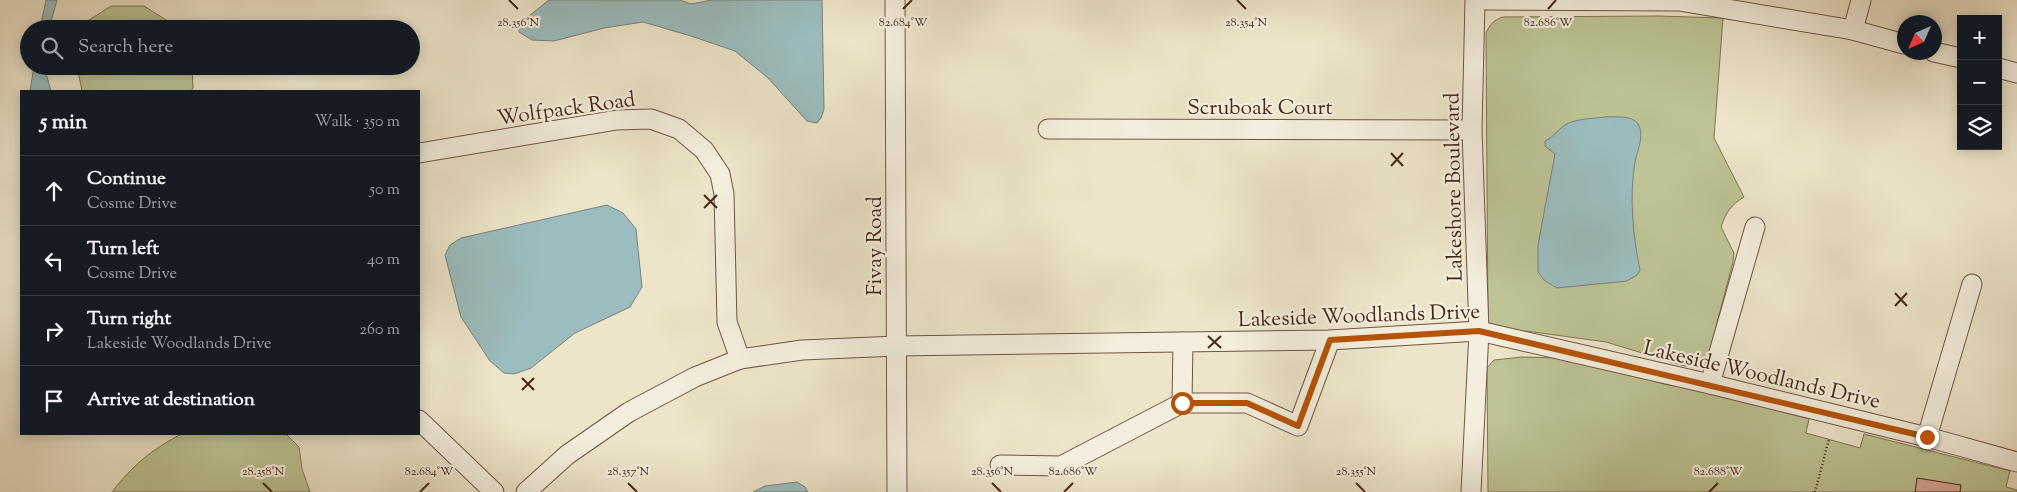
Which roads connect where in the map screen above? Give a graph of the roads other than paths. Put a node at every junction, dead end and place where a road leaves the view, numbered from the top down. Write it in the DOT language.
graph roads {
  1 [pos="895,0"];
  2 [pos="1475,0"];
  3 [pos="1487,0"];
  4 [pos="1861,0"];
  5 [pos="1853,30"];
  6 [pos="1897,42"];
  7 [pos="1942,54"];
  8 [pos="1957,57"];
  9 [pos="2002,69"];
  10 [pos="2017,73"];
  11 [pos="1048,129"];
  12 [pos="1472,130"];
  13 [pos="420,154"];
  14 [pos="1755,227"];
  15 [pos="1972,284"];
  16 [pos="1479,331"];
  17 [pos="1330,340"];
  18 [pos="1183,342"];
  19 [pos="897,346"];
  20 [pos="740,359"];
  21 [pos="1710,384"];
  22 [pos="1182,403"];
  23 [pos="420,421"];
  24 [pos="1927,437"];
  25 [pos="2017,462"];
  26 [pos="1000,465"];
  27 [pos="494,492"];
  28 [pos="526,492"];
  29 [pos="897,492"];
  30 [pos="1471,492"];
  1 -- 19 [label="street, Fivay Road"];
  2 -- 12 [label="street, Lakeshore Boulevard"];
  3 -- 5 [label="street"];
  4 -- 5 [label="street"];
  5 -- 6 [label="street"];
  7 -- 8 [label="street"];
  9 -- 10 [label="street"];
  11 -- 12 [label="street, Scruboak Court"];
  12 -- 16 [label="street, Lakeshore Boulevard"];
  13 -- 20 [label="street, Wolfpack Road"];
  14 -- 21 [label="street"];
  15 -- 24 [label="street"];
  16 -- 17 [label="street, Lakeside Woodlands Drive"];
  16 -- 21 [label="street, Lakeside Woodlands Drive"];
  16 -- 30 [label="street, Lakeshore Boulevard"];
  17 -- 18 [label="street, Lakeside Woodlands Drive"];
  17 -- 22 [label="street"];
  18 -- 19 [label="street, Lakeside Woodlands Drive"];
  18 -- 22 [label="street"];
  19 -- 20 [label="street, Lakeside Woodlands Drive"];
  19 -- 29 [label="street, Fivay Road"];
  20 -- 28 [label="street, Lakeside Woodlands Drive"];
  21 -- 24 [label="street, Lakeside Woodlands Drive"];
  22 -- 26 [label="street"];
  23 -- 27 [label="street"];
  24 -- 25 [label="street, Lakeside Woodlands Drive"];
}
